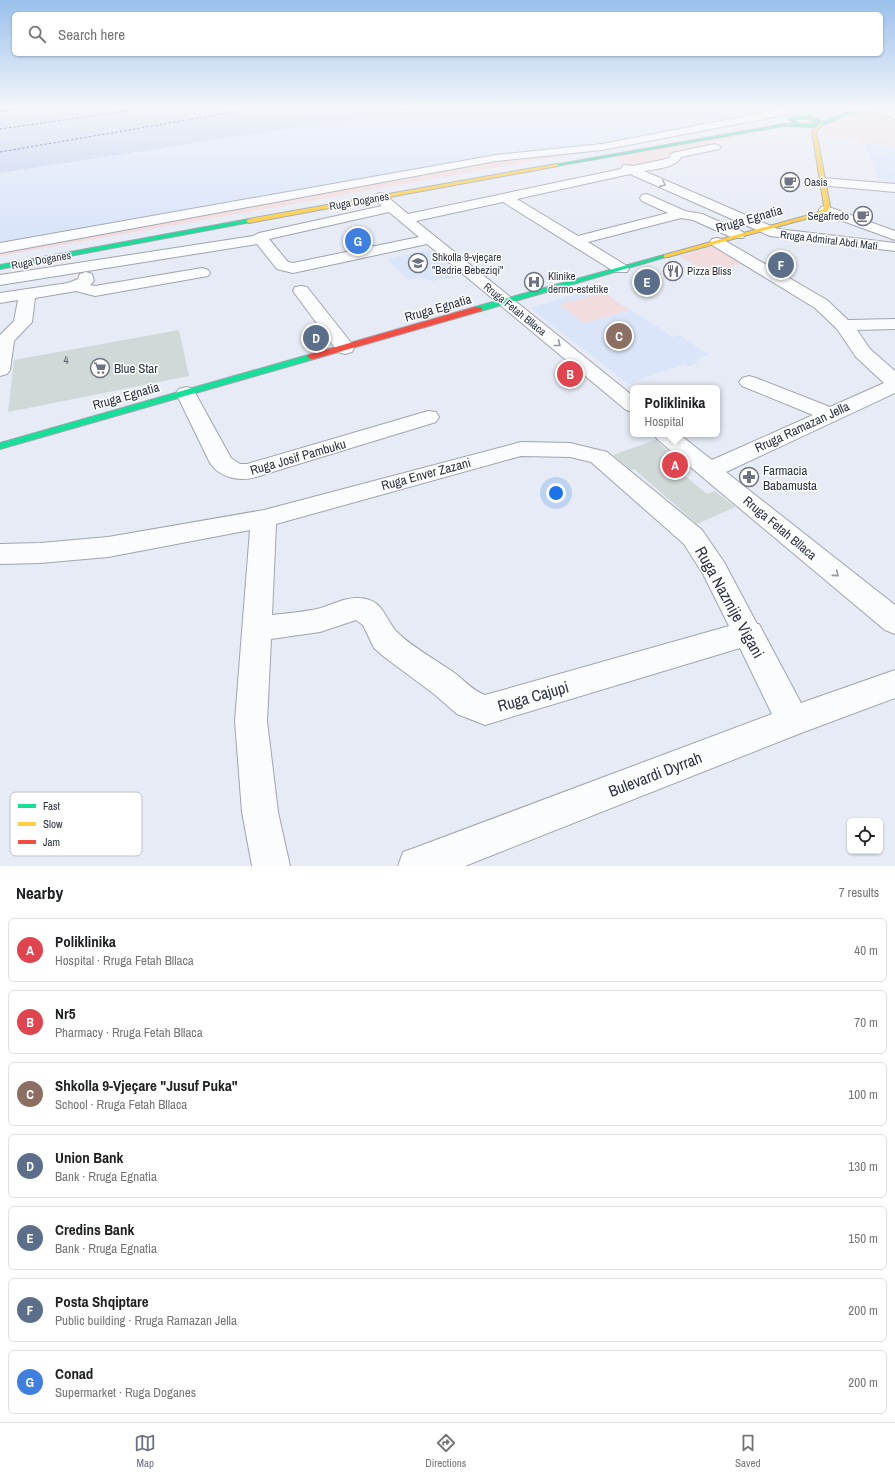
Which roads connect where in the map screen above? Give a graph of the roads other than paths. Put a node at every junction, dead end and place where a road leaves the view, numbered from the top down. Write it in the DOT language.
graph roads {
  1 [pos="592,147"];
  2 [pos="653,147"];
  3 [pos="713,147"];
  4 [pos="812,147"];
  5 [pos="815,147"];
  6 [pos="816,154"];
  7 [pos="602,157"];
  8 [pos="631,170"];
  9 [pos="822,182"];
  10 [pos="895,188"];
  11 [pos="379,197"];
  12 [pos="505,197"];
  13 [pos="647,198"];
  14 [pos="391,208"];
  15 [pos="826,210"];
  16 [pos="681,214"];
  17 [pos="405,219"];
  18 [pos="764,228"];
  19 [pos="738,235"];
  20 [pos="895,236"];
  21 [pos="260,239"];
  22 [pos="429,239"];
  23 [pos="575,241"];
  24 [pos="717,242"];
  25 [pos="895,247"];
  26 [pos="0,248"];
  27 [pos="85,266"];
  28 [pos="0,267"];
  29 [pos="621,269"];
  30 [pos="202,273"];
  31 [pos="0,280"];
  32 [pos="77,285"];
  33 [pos="301,290"];
  34 [pos="27,294"];
  35 [pos="0,298"];
  36 [pos="506,302"];
  37 [pos="895,324"];
  38 [pos="844,325"];
  39 [pos="345,348"];
  40 [pos="1,362"];
  41 [pos="749,382"];
  42 [pos="895,383"];
  43 [pos="186,393"];
  44 [pos="630,404"];
  45 [pos="830,414"];
  46 [pos="428,417"];
  47 [pos="670,437"];
  48 [pos="0,446"];
  49 [pos="590,454"];
  50 [pos="710,470"];
  51 [pos="264,519"];
  52 [pos="0,554"];
  53 [pos="895,622"];
  54 [pos="256,629"];
  55 [pos="749,633"];
  56 [pos="895,684"];
  57 [pos="793,721"];
  58 [pos="271,866"];
  59 [pos="417,866"];
  1 -- 26 [label="street"];
  2 -- 7 [label="main road, Ruga Doganes"];
  3 -- 8 [label="street"];
  4 -- 6 [label="main road"];
  5 -- 6 [label="main road"];
  6 -- 9 [label="main road"];
  7 -- 8 [label="street, Rruga Admiral Abdi Mati"];
  7 -- 11 [label="main road, Ruga Doganes"];
  8 -- 12 [label="street"];
  8 -- 18 [label="street, Rruga Admiral Abdi Mati, one-way"];
  9 -- 10 [label="street"];
  9 -- 15 [label="main road"];
  11 -- 14 [label="street, Rruga Fetah Bllaca"];
  11 -- 28 [label="main road, Ruga Doganes"];
  12 -- 17 [label="street"];
  12 -- 23 [label="street"];
  13 -- 16 [label="street"];
  14 -- 17 [label="street, Rruga Fetah Bllaca"];
  14 -- 21 [label="street, Ruga Doganes"];
  15 -- 18 [label="main road, Rruga Egnatia"];
  15 -- 20 [label="street"];
  16 -- 19 [label="street"];
  16 -- 23 [label="street"];
  17 -- 22 [label="street, Rruga Fetah Bllaca"];
  18 -- 19 [label="main road, Rruga Egnatia"];
  18 -- 25 [label="street, Rruga Admiral Abdi Mati"];
  19 -- 24 [label="main road, Rruga Egnatia"];
  21 -- 22 [label="street"];
  21 -- 27 [label="street, Ruga Doganes"];
  22 -- 36 [label="street, Rruga Fetah Bllaca"];
  23 -- 29 [label="street"];
  24 -- 29 [label="main road, Rruga Egnatia"];
  24 -- 38 [label="street, Rruga Ramazan Jella"];
  27 -- 31 [label="street, Ruga Doganes"];
  27 -- 32 [label="street"];
  29 -- 36 [label="main road, Rruga Egnatia"];
  30 -- 32 [label="street"];
  32 -- 34 [label="street"];
  33 -- 39 [label="street"];
  34 -- 35 [label="street"];
  34 -- 40 [label="street"];
  36 -- 39 [label="main road, Rruga Egnatia"];
  36 -- 44 [label="street, Rruga Fetah Bllaca, one-way"];
  37 -- 38 [label="street"];
  38 -- 42 [label="street, Rruga Ramazan Jella"];
  39 -- 43 [label="main road, Rruga Egnatia"];
  41 -- 45 [label="street"];
  42 -- 45 [label="street, Rruga Ramazan Jella"];
  43 -- 46 [label="street, Ruga Josif Pambuku"];
  43 -- 48 [label="main road, Rruga Egnatia"];
  45 -- 50 [label="street, Rruga Ramazan Jella"];
  47 -- 50 [label="street, Rruga Fetah Bllaca"];
  49 -- 51 [label="street, Ruga Enver Zazani"];
  49 -- 55 [label="street, Ruga Nazmije Vigani"];
  50 -- 53 [label="street, Rruga Fetah Bllaca, one-way"];
  51 -- 52 [label="street, Ruga Enver Zazani"];
  51 -- 54 [label="street"];
  54 -- 55 [label="street, Ruga Cajupi"];
  54 -- 58 [label="street"];
  55 -- 57 [label="street, Ruga Nazmije Vigani"];
  56 -- 57 [label="street, Bulevardi Dyrrah"];
  57 -- 59 [label="street, Bulevardi Dyrrah"];
}
